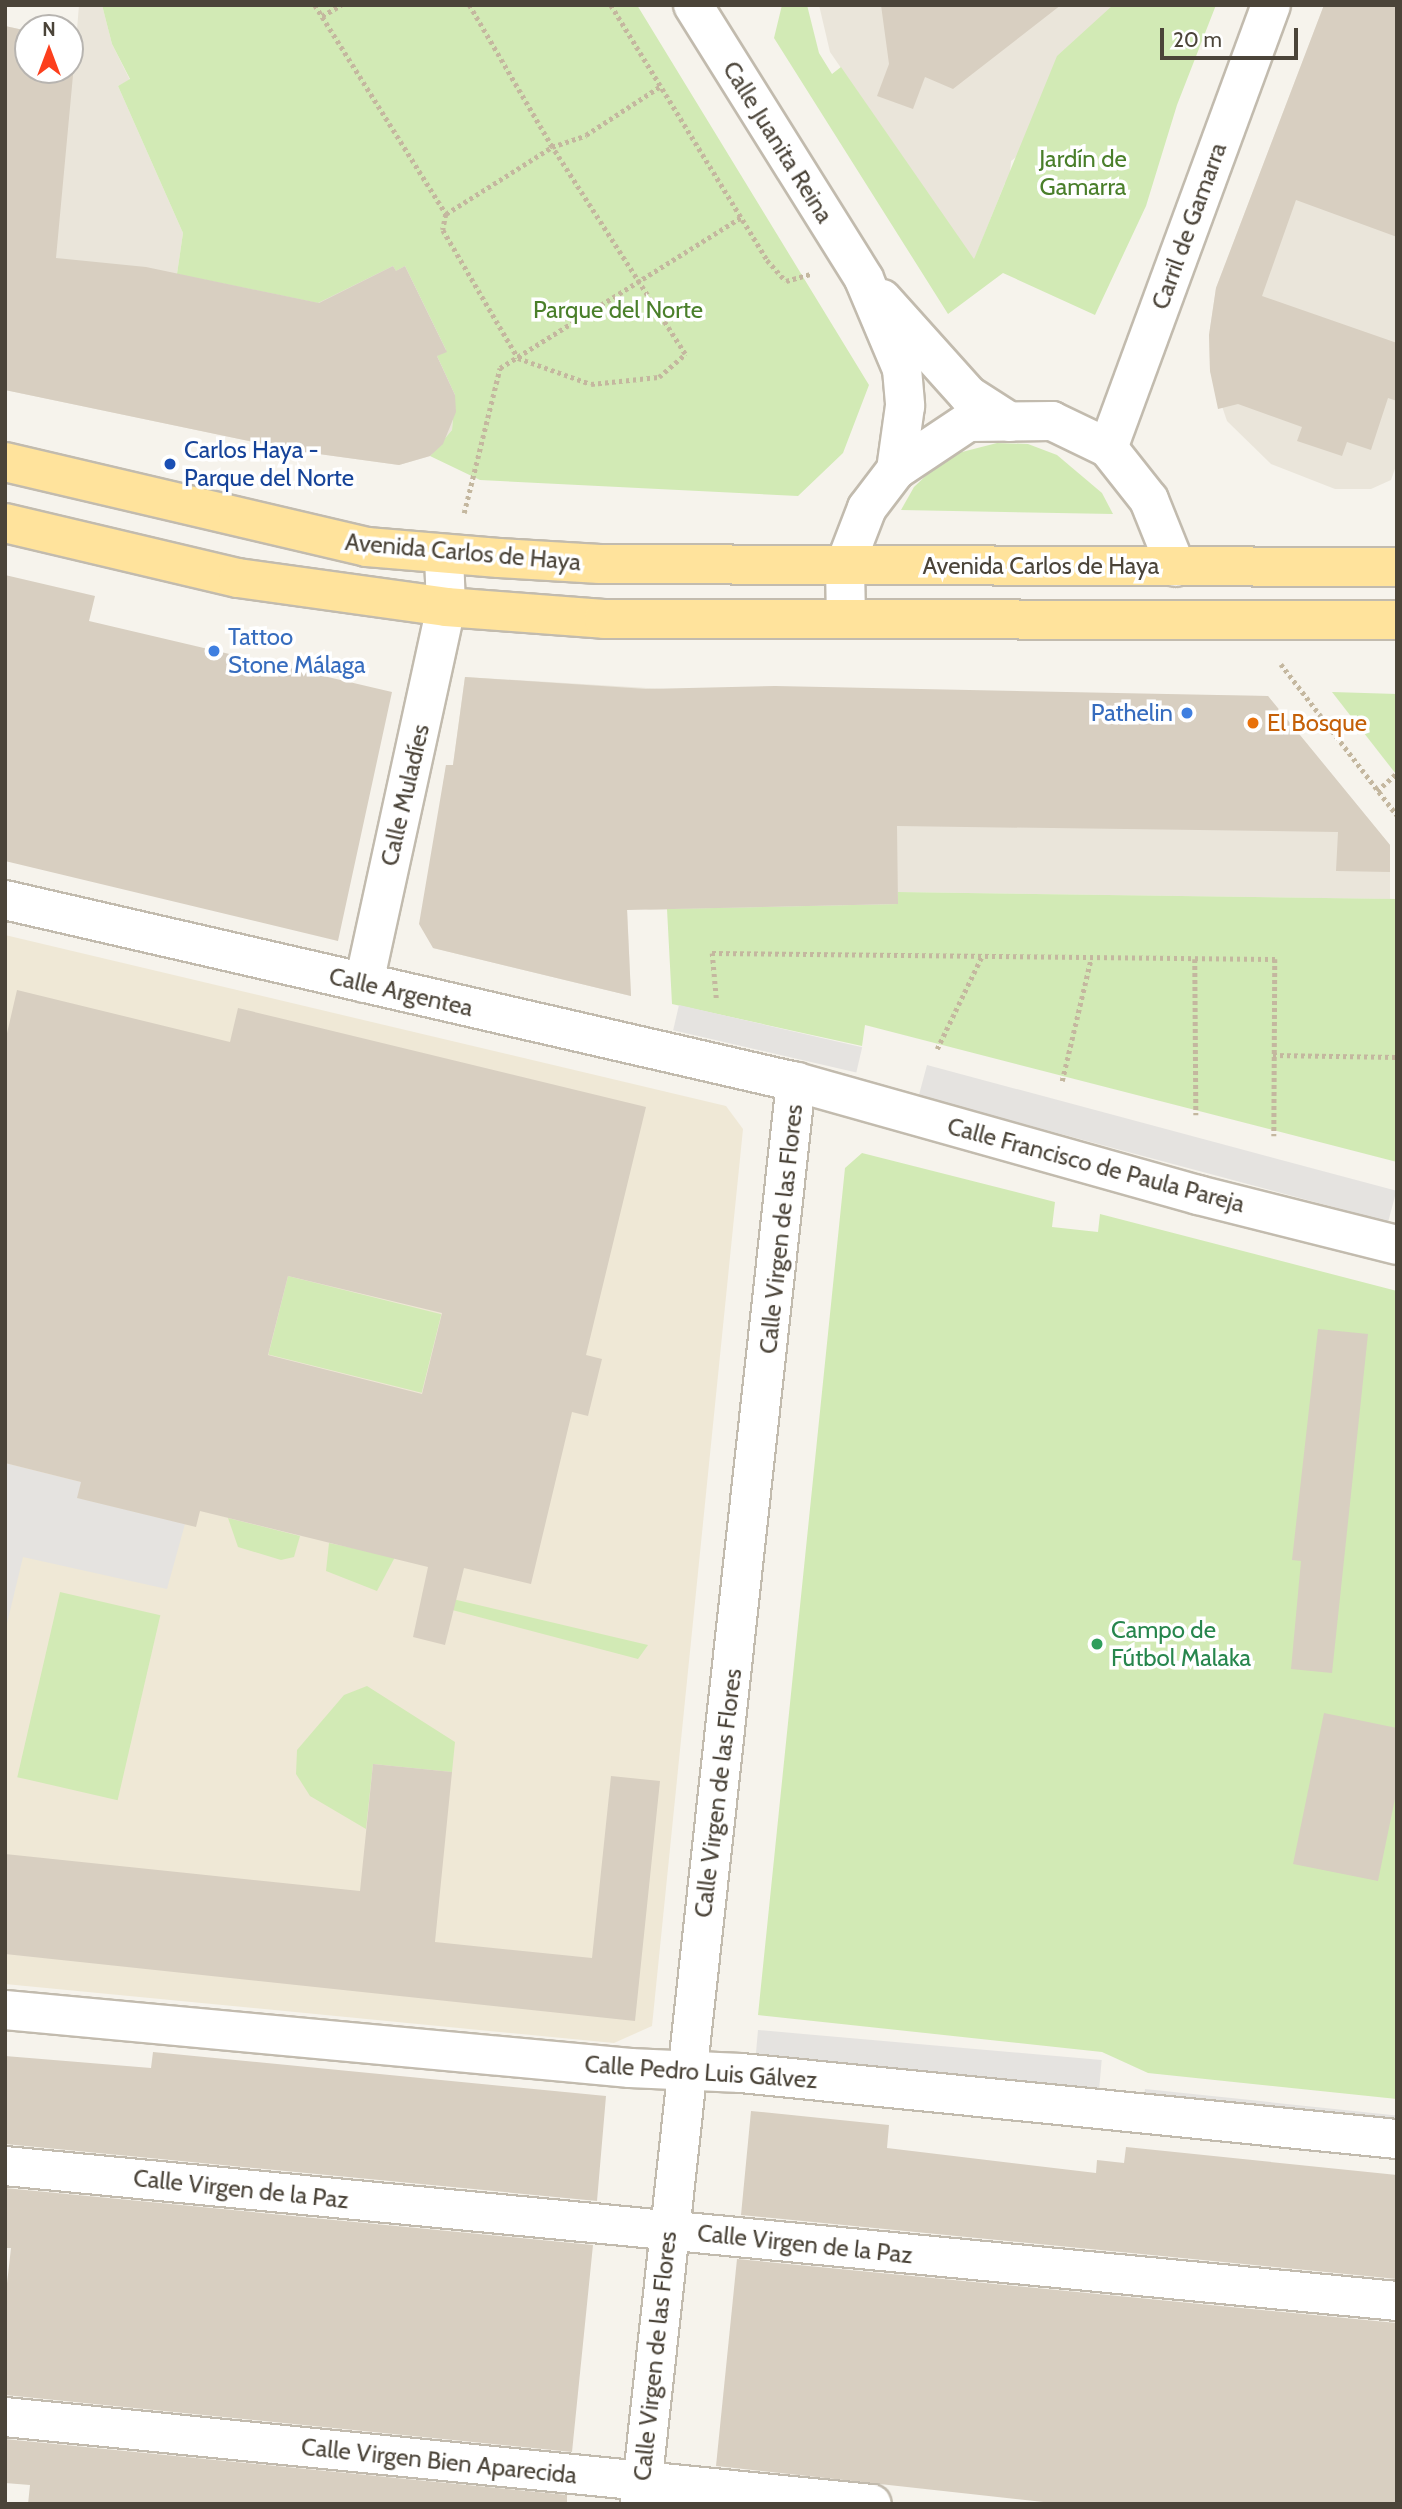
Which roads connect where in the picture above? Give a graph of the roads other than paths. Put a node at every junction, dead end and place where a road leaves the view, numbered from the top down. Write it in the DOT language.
graph roads {
  1 [pos="1270,5"];
  2 [pos="706,14"];
  3 [pos="864,279"];
  4 [pos="1010,422"];
  5 [pos="1108,448"];
  6 [pos="5,462"];
  7 [pos="895,470"];
  8 [pos="5,523"];
  9 [pos="448,554"];
  10 [pos="845,565"];
  11 [pos="1176,567"];
  12 [pos="1397,567"];
  13 [pos="446,607"];
  14 [pos="846,619"];
  15 [pos="1397,620"];
  16 [pos="5,900"];
  17 [pos="364,983"];
  18 [pos="796,1082"];
  19 [pos="1397,1245"];
  20 [pos="5,2010"];
  21 [pos="686,2070"];
  22 [pos="1397,2139"];
  23 [pos="5,2166"];
  24 [pos="668,2231"];
  25 [pos="1397,2301"];
  26 [pos="5,2417"];
  27 [pos="641,2493"];
  28 [pos="872,2504"];
  1 -- 5 [label="street, Carril de Gamarra"];
  2 -- 3 [label="street, Calle Juanita Reina"];
  3 -- 4 [label="street, Calle Juanita Reina"];
  3 -- 7 [label="street, Calle Juanita Reina"];
  4 -- 5 [label="street, Avenida Carlos de Haya"];
  4 -- 7 [label="street, Avenida Carlos de Haya"];
  5 -- 11 [label="street, Avenida Carlos de Haya"];
  6 -- 9 [label="main road, Avenida Carlos de Haya"];
  7 -- 10 [label="street, Avenida Carlos de Haya"];
  8 -- 13 [label="main road"];
  9 -- 10 [label="main road, Avenida Carlos de Haya"];
  9 -- 13 [label="street, Calle Muladíes"];
  10 -- 11 [label="main road, Avenida Carlos de Haya"];
  10 -- 14 [label="street, Avenida Carlos de Haya"];
  11 -- 12 [label="main road"];
  13 -- 14 [label="main road"];
  13 -- 17 [label="street, Calle Muladíes"];
  14 -- 15 [label="main road"];
  16 -- 17 [label="street, Calle Argentea"];
  17 -- 18 [label="street, Calle Argentea"];
  18 -- 19 [label="street, Calle Francisco de Paula Pareja"];
  18 -- 21 [label="street, Calle Virgen de las Flores"];
  20 -- 21 [label="street, Calle Pedro Luis Gálvez"];
  21 -- 22 [label="street, Calle Pedro Luis Gálvez"];
  21 -- 24 [label="street, Calle Virgen de las Flores"];
  23 -- 24 [label="street, Calle Virgen de la Paz"];
  24 -- 25 [label="street, Calle Virgen de la Paz"];
  24 -- 27 [label="street, Calle Virgen de las Flores"];
  26 -- 27 [label="street, Calle Virgen Bien Aparecida"];
  27 -- 28 [label="street, Calle Virgen Bien Aparecida"];
}
